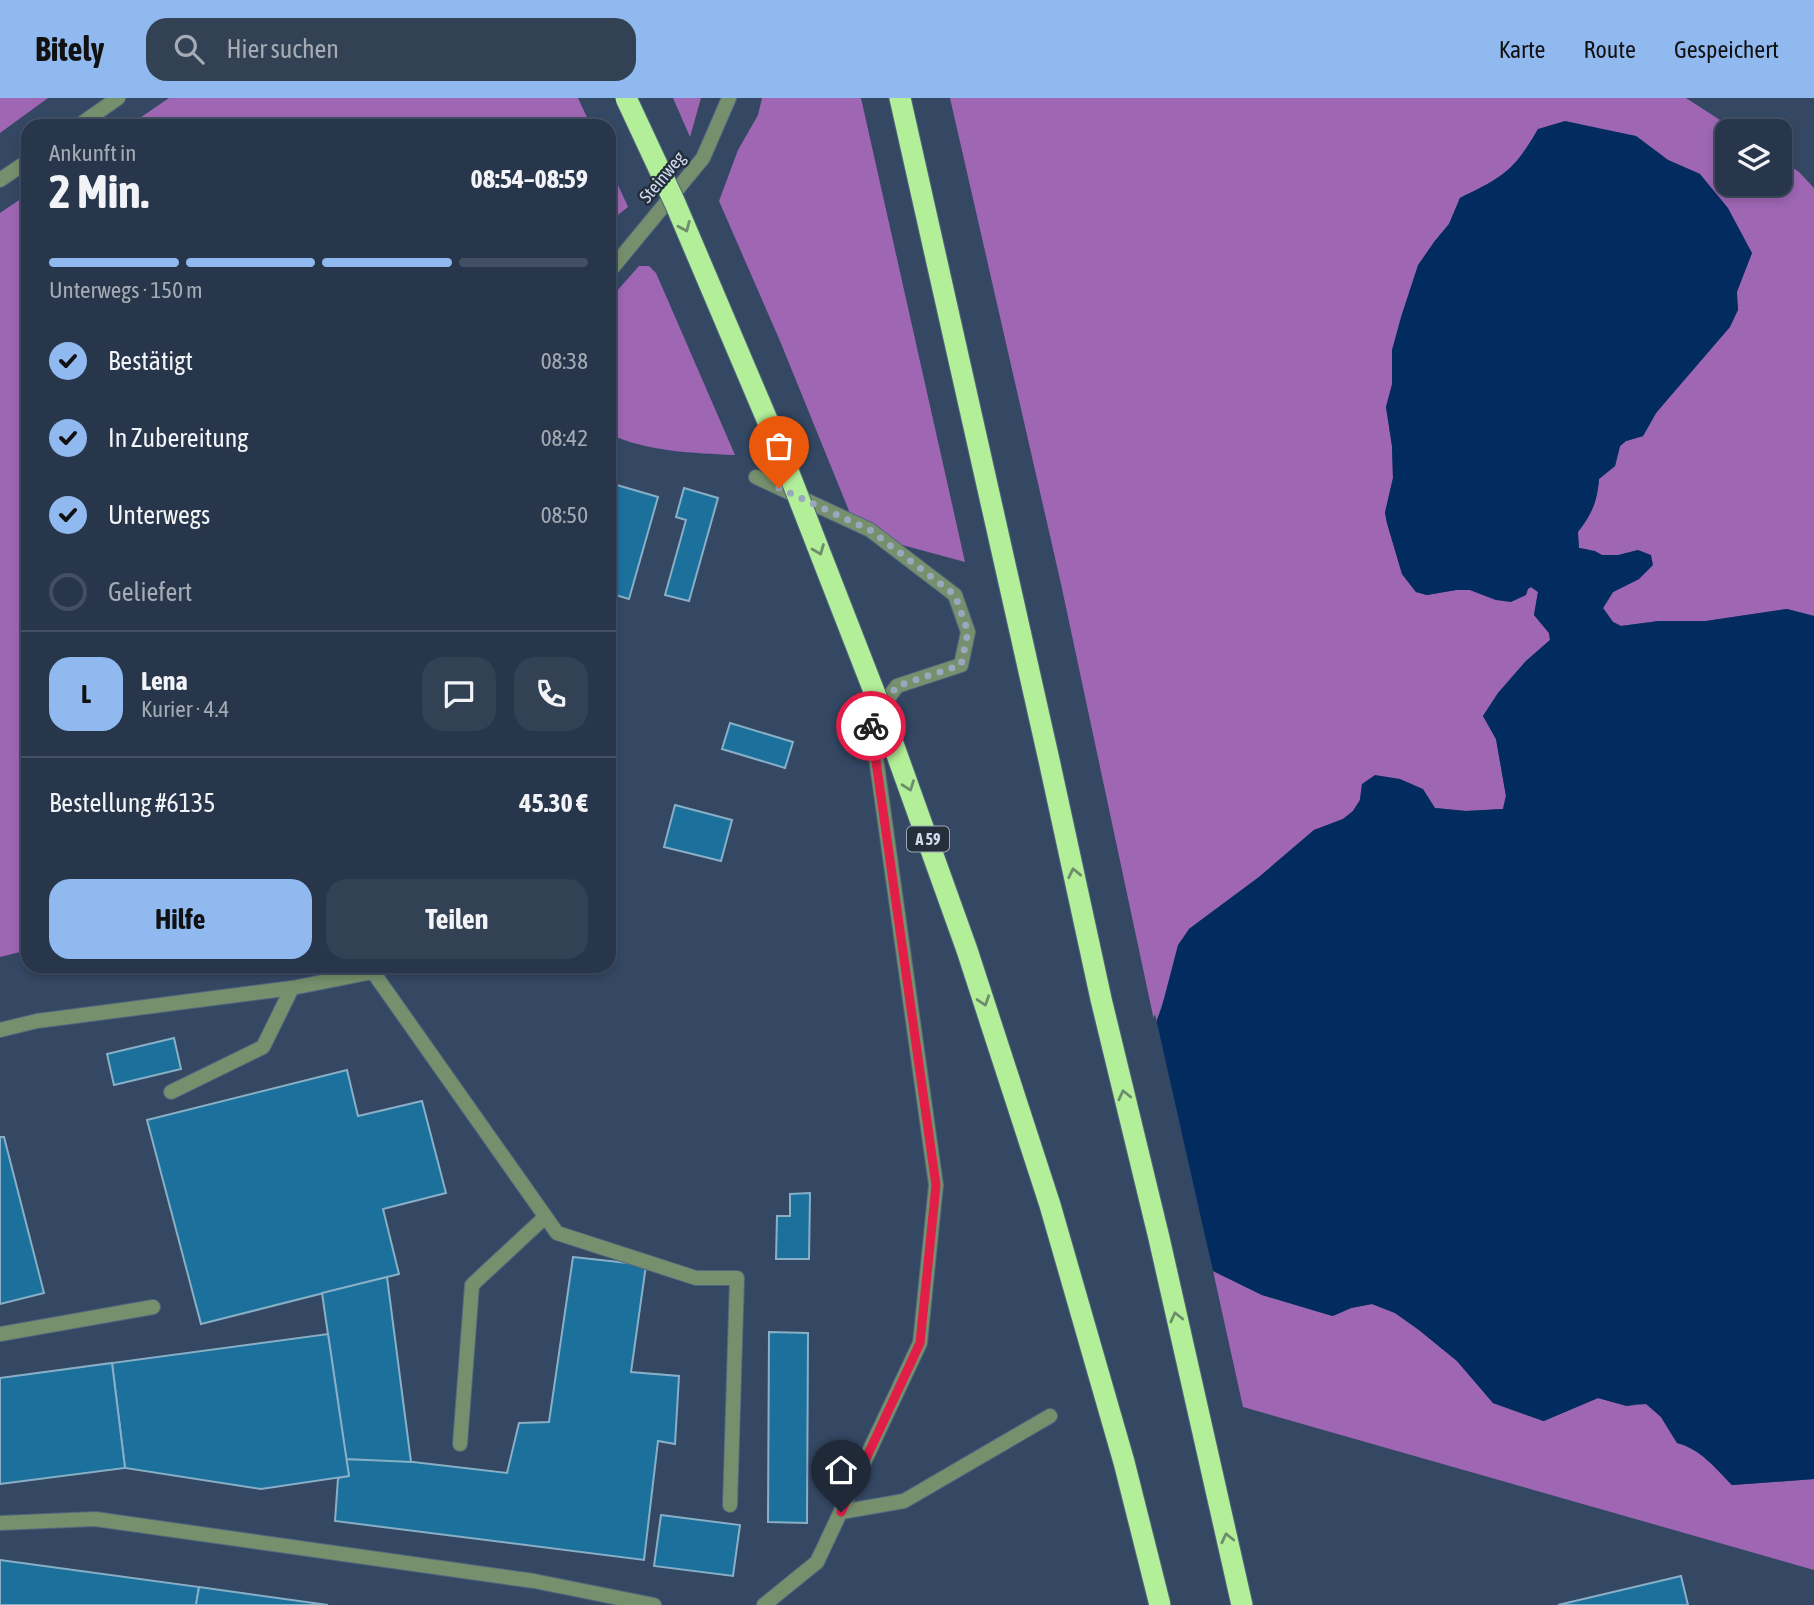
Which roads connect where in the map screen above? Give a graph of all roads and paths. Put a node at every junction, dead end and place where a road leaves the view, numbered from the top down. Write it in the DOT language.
graph roads {
  1 [pos="118,98"];
  2 [pos="626,98"];
  3 [pos="729,98"];
  4 [pos="900,98"];
  5 [pos="88,119"];
  6 [pos="21,166"];
  7 [pos="0,180"];
  8 [pos="616,264"];
  9 [pos="756,478"];
  10 [pos="357,973"];
  11 [pos="377,973"];
  12 [pos="292,988"];
  13 [pos="0,1030"];
  14 [pos="171,1092"];
  15 [pos="545,1217"];
  16 [pos="153,1307"];
  17 [pos="0,1334"];
  18 [pos="1050,1416"];
  19 [pos="460,1444"];
  20 [pos="730,1505"];
  21 [pos="841,1512"];
  22 [pos="0,1523"];
  23 [pos="654,1605"];
  24 [pos="764,1605"];
  25 [pos="1160,1605"];
  26 [pos="1242,1605"];
  1 -- 5 [label="street"];
  2 -- 25 [label="highway, A 59, one-way, bridge"];
  3 -- 8 [label="street, Steinweg"];
  26 -- 4 [label="highway, one-way"];
  6 -- 7 [label="street"];
  9 -- 21 [label="street"];
  10 -- 12 [label="street"];
  11 -- 15 [label="street"];
  12 -- 13 [label="street"];
  12 -- 14 [label="street"];
  15 -- 19 [label="street"];
  15 -- 20 [label="street"];
  16 -- 17 [label="street"];
  18 -- 21 [label="street"];
  21 -- 24 [label="street"];
  22 -- 23 [label="street"];
}
